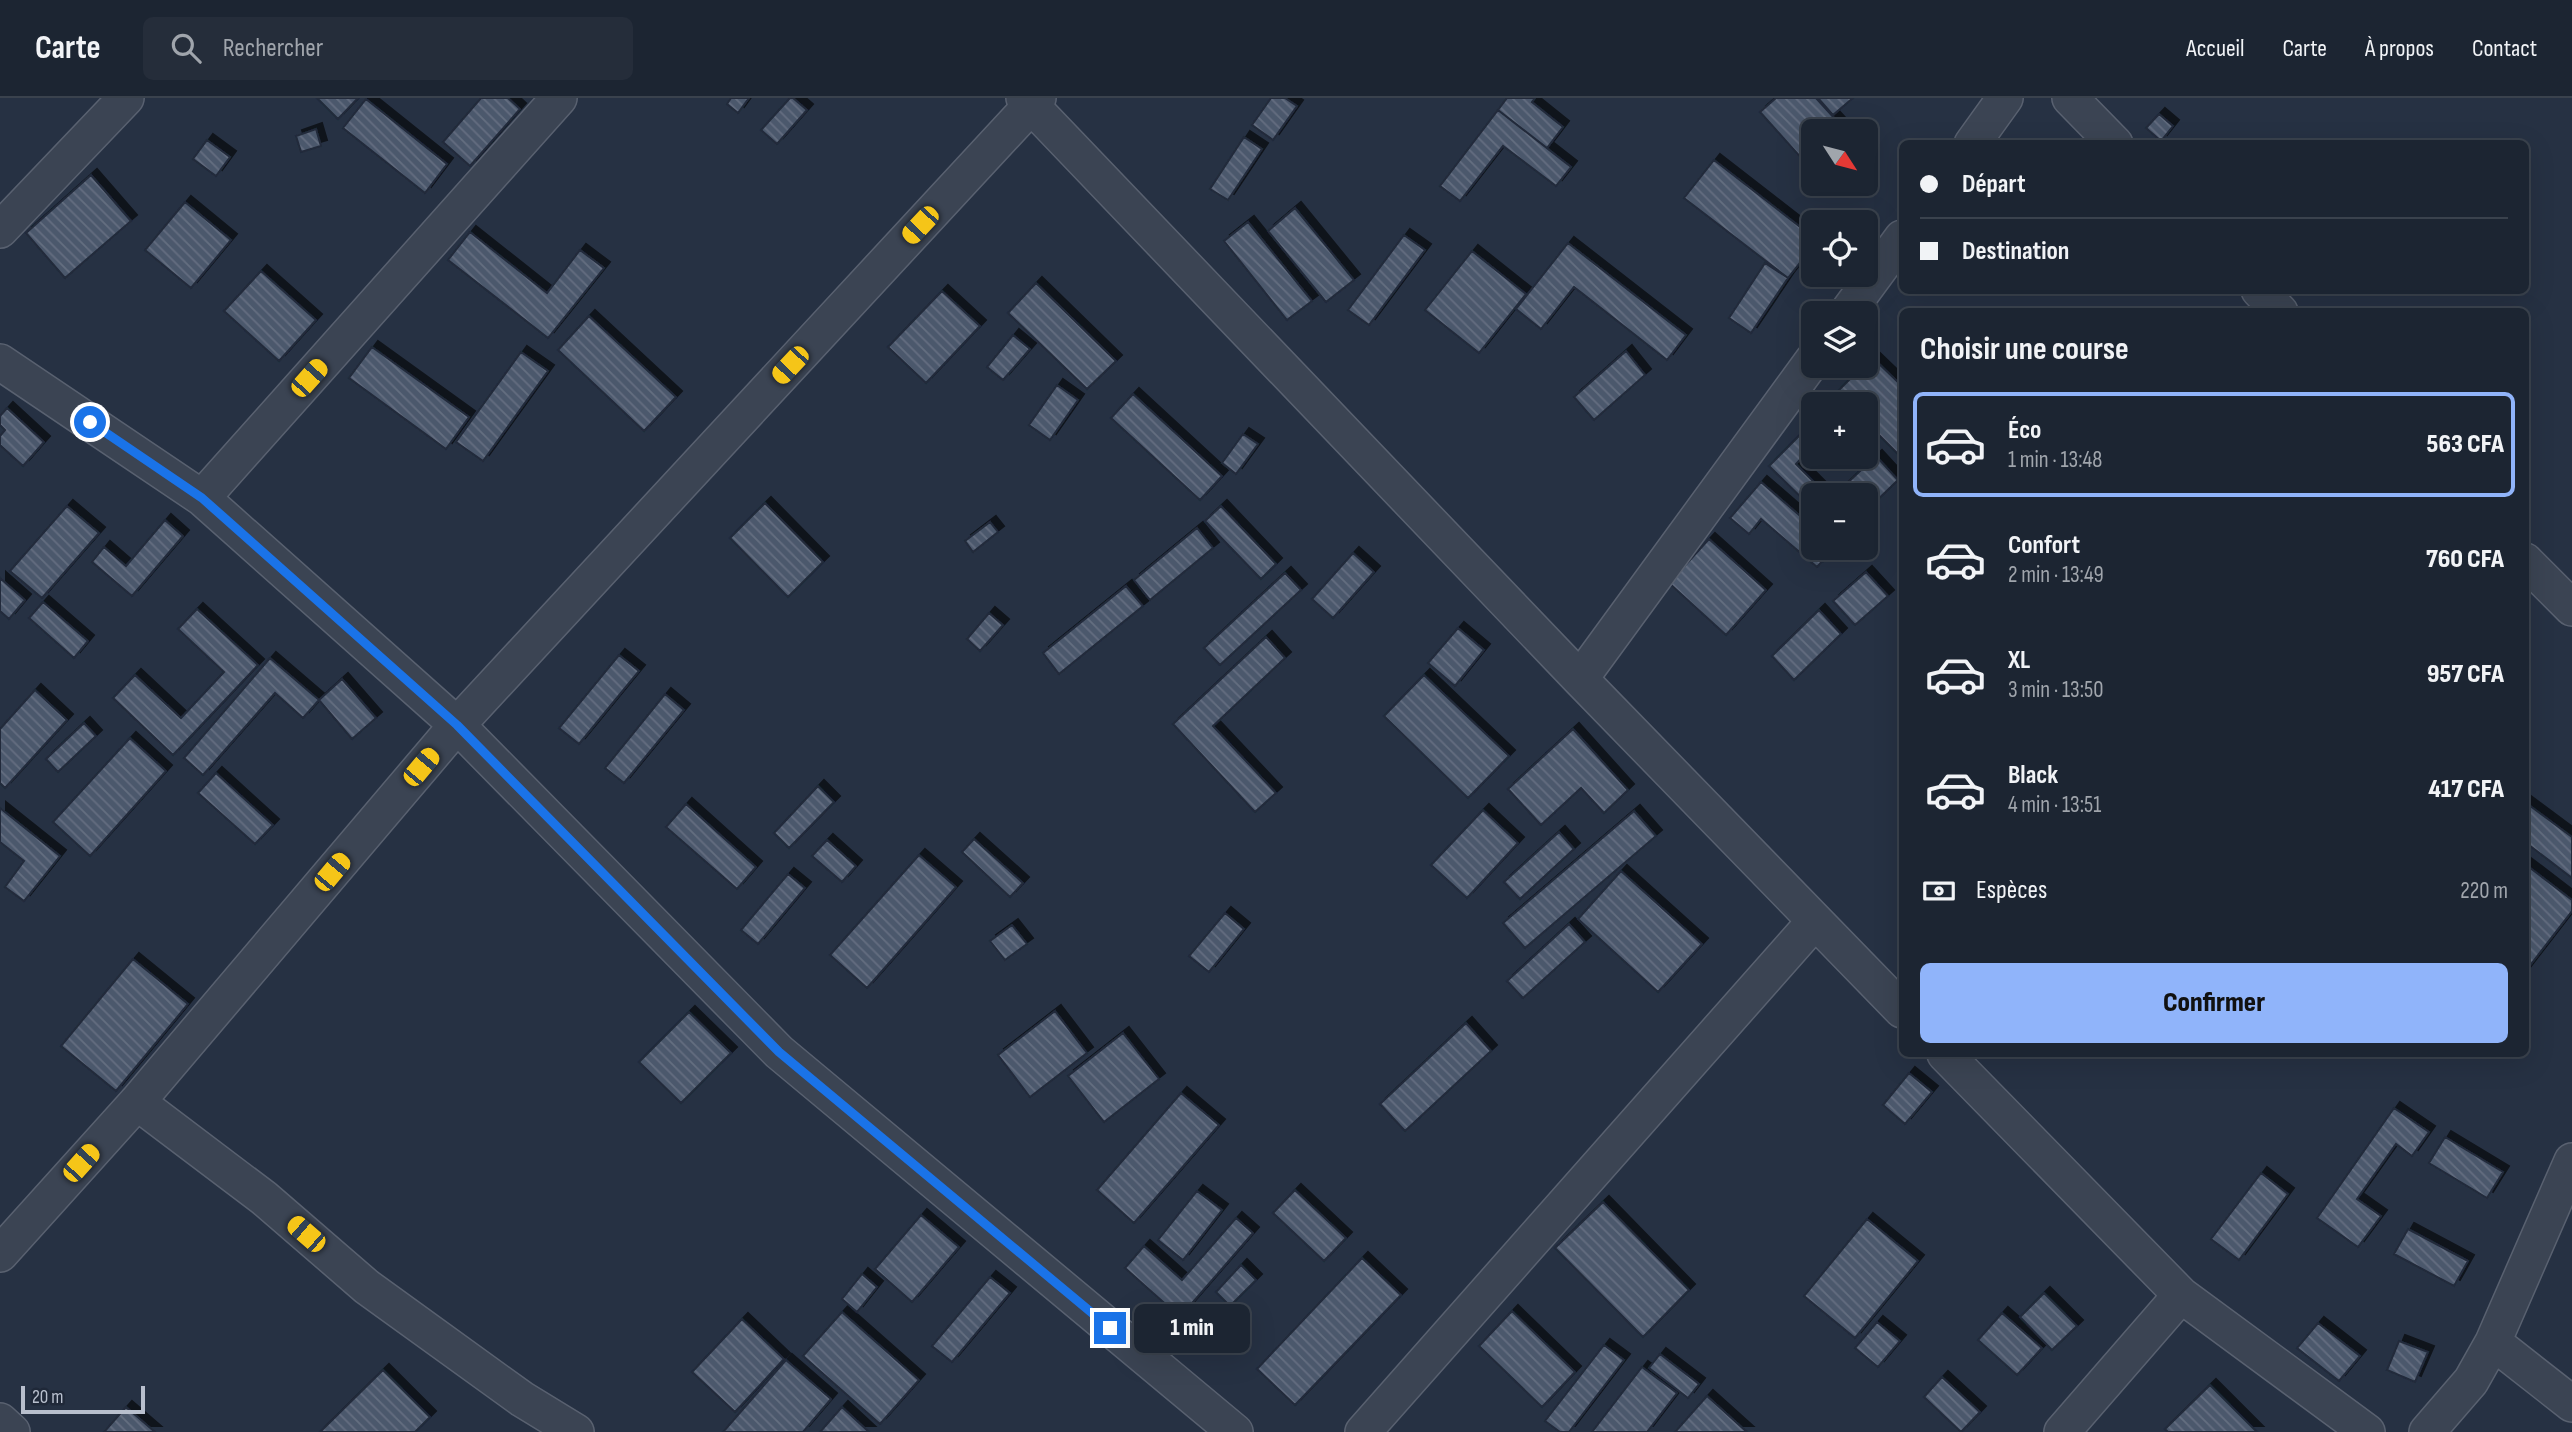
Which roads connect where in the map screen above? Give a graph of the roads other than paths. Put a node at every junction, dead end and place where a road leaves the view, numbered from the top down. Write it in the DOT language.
graph roads {
  1 [pos="126,98"];
  2 [pos="559,98"];
  3 [pos="2005,98"];
  4 [pos="2070,98"];
  5 [pos="1031,100"];
  6 [pos="1975,140"];
  7 [pos="2111,140"];
  8 [pos="0,230"];
  9 [pos="1899,242"];
  10 [pos="2263,294"];
  11 [pos="1856,301"];
  12 [pos="2276,308"];
  13 [pos="0,362"];
  14 [pos="1801,376"];
  15 [pos="202,498"];
  16 [pos="2529,565"];
  17 [pos="2572,608"];
  18 [pos="1580,679"];
  19 [pos="457,725"];
  20 [pos="1815,921"];
  21 [pos="1899,1007"];
  22 [pos="1948,1057"];
  23 [pos="136,1102"];
  24 [pos="2572,1161"];
  25 [pos="0,1254"];
  26 [pos="2181,1295"];
  27 [pos="2493,1342"];
  28 [pos="2572,1405"];
  29 [pos="0,1421"];
  30 [pos="12,1432"];
  31 [pos="576,1432"];
  32 [pos="1234,1432"];
  33 [pos="1363,1432"];
  34 [pos="2062,1432"];
  35 [pos="2367,1432"];
  36 [pos="2427,1432"];
  1 -- 8 [label="street"];
  2 -- 15 [label="street"];
  3 -- 6 [label="street"];
  4 -- 7 [label="street"];
  5 -- 18 [label="street"];
  5 -- 19 [label="street"];
  9 -- 11 [label="street"];
  10 -- 12 [label="street"];
  13 -- 15 [label="street"];
  14 -- 18 [label="street"];
  15 -- 19 [label="street"];
  16 -- 17 [label="street"];
  18 -- 20 [label="street"];
  19 -- 23 [label="street"];
  19 -- 32 [label="street"];
  20 -- 21 [label="street"];
  20 -- 33 [label="street"];
  22 -- 26 [label="street"];
  23 -- 25 [label="street"];
  23 -- 31 [label="street"];
  24 -- 27 [label="street"];
  26 -- 34 [label="street"];
  26 -- 35 [label="street"];
  27 -- 28 [label="street"];
  27 -- 36 [label="street"];
  29 -- 30 [label="street"];
}
